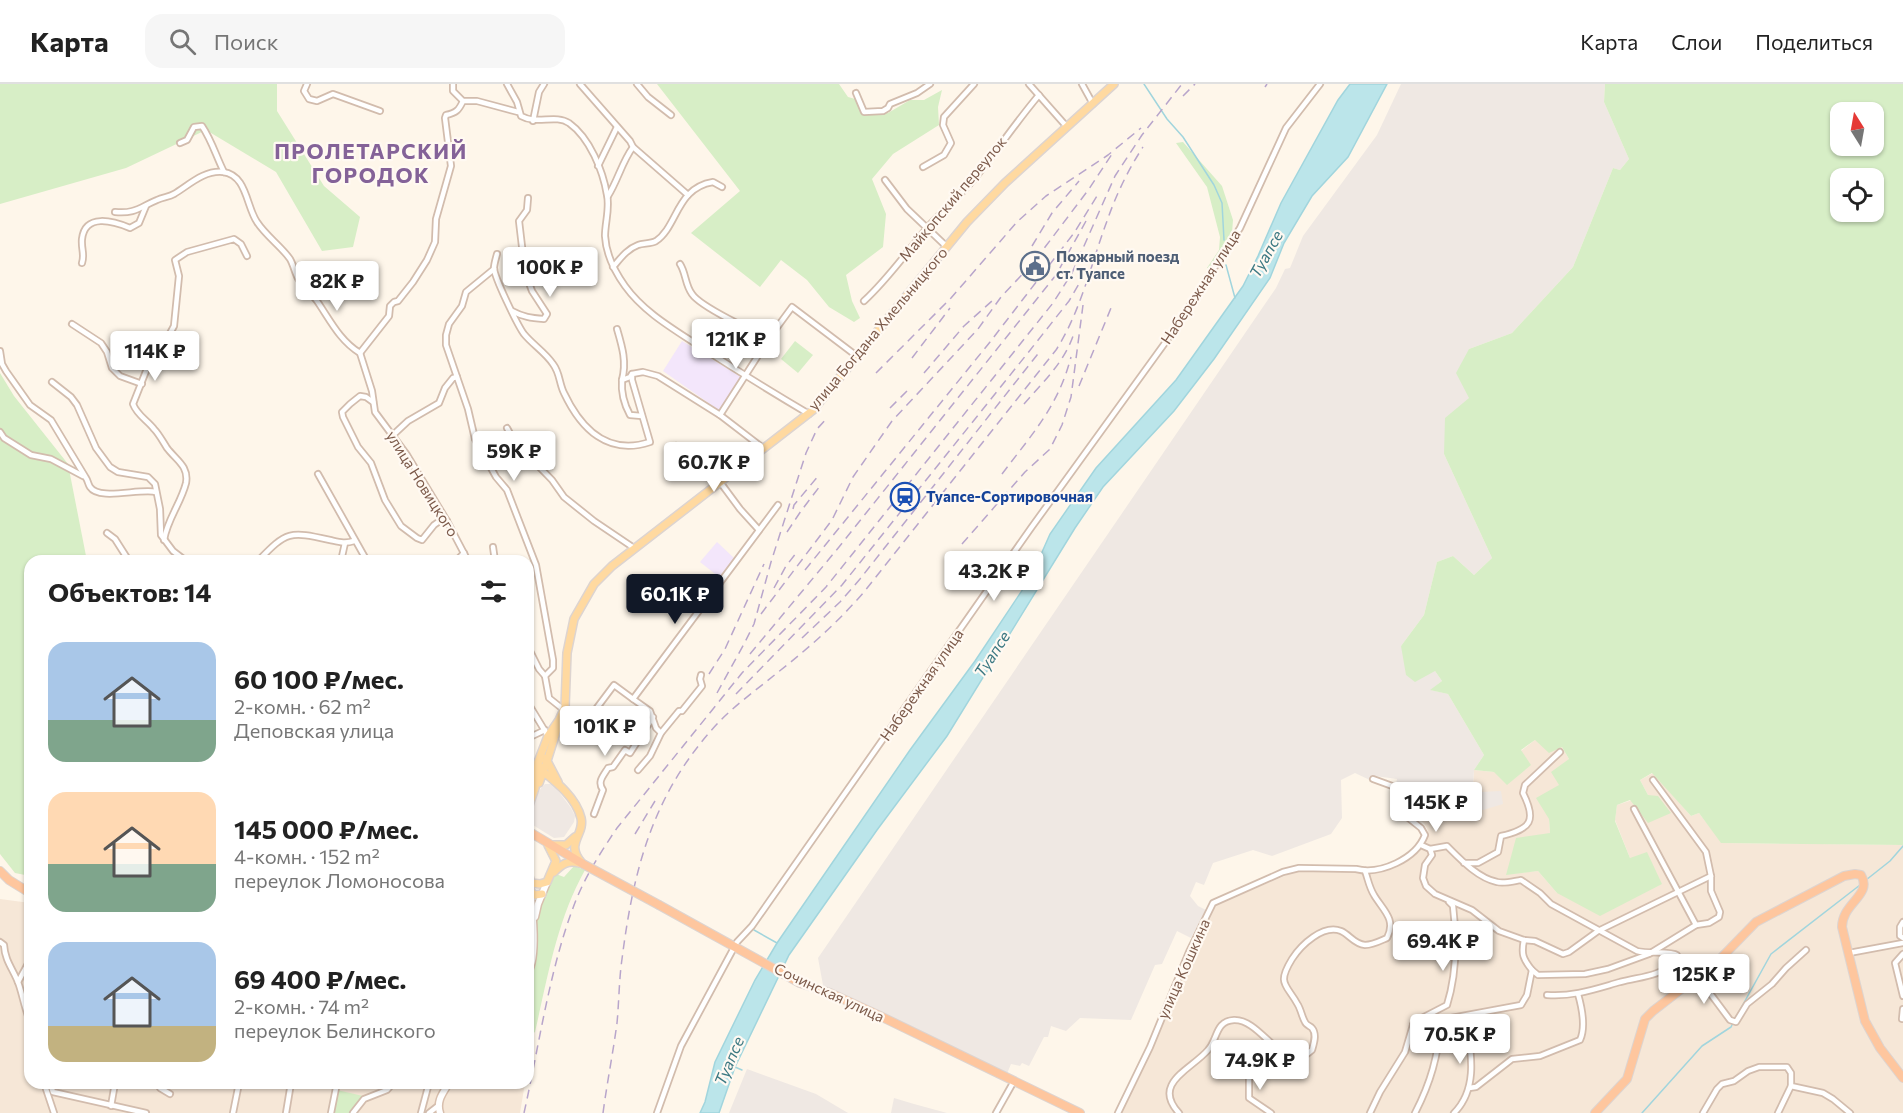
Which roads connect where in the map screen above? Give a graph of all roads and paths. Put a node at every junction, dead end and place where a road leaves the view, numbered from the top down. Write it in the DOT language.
graph roads {
  1 [pos="307,84"];
  2 [pos="453,84"];
  3 [pos="507,84"];
  4 [pos="544,84"];
  5 [pos="580,84"];
  6 [pos="637,84"];
  7 [pos="930,84"];
  8 [pos="974,84"];
  9 [pos="1029,84"];
  10 [pos="1082,84"];
  11 [pos="1114,84"];
  12 [pos="1320,84"];
  13 [pos="856,93"];
  14 [pos="1039,95"];
  15 [pos="463,101"];
  16 [pos="1093,104"];
  17 [pos="380,111"];
  18 [pos="518,112"];
  19 [pos="671,115"];
  20 [pos="533,121"];
  21 [pos="617,127"];
  22 [pos="1067,127"];
  23 [pos="180,143"];
  24 [pos="633,147"];
  25 [pos="598,166"];
  26 [pos="923,167"];
  27 [pos="224,172"];
  28 [pos="885,180"];
  29 [pos="722,187"];
  30 [pos="688,195"];
  31 [pos="608,196"];
  32 [pos="528,198"];
  33 [pos="146,206"];
  34 [pos="115,212"];
  35 [pos="926,229"];
  36 [pos="947,247"];
  37 [pos="497,254"];
  38 [pos="247,256"];
  39 [pos="82,263"];
  40 [pos="680,264"];
  41 [pos="613,267"];
  42 [pos="494,269"];
  43 [pos="864,301"];
  44 [pos="512,310"];
  45 [pos="72,324"];
  46 [pos="617,329"];
  47 [pos="770,337"];
  48 [pos="0,351"];
  49 [pos="360,353"];
  50 [pos="858,357"];
  51 [pos="632,374"];
  52 [pos="745,376"];
  53 [pos="457,377"];
  54 [pos="622,380"];
  55 [pos="52,382"];
  56 [pos="142,384"];
  57 [pos="373,402"];
  58 [pos="809,414"];
  59 [pos="720,415"];
  60 [pos="642,416"];
  61 [pos="507,428"];
  62 [pos="0,432"];
  63 [pos="393,435"];
  64 [pos="676,446"];
  65 [pos="763,448"];
  66 [pos="318,474"];
  67 [pos="86,478"];
  68 [pos="720,482"];
  69 [pos="156,492"];
  70 [pos="778,505"];
  71 [pos="447,521"];
  72 [pos="759,530"];
  73 [pos="107,533"];
  74 [pos="164,540"];
  75 [pos="354,541"];
  76 [pos="345,543"];
  77 [pos="493,547"];
  78 [pos="634,548"];
  79 [pos="464,553"];
  80 [pos="125,555"];
  81 [pos="178,555"];
  82 [pos="264,555"];
  83 [pos="342,555"];
  84 [pos="363,555"];
  85 [pos="494,555"];
  86 [pos="532,555"];
  87 [pos="534,560"];
  88 [pos="534,659"];
  89 [pos="701,675"];
  90 [pos="545,676"];
  91 [pos="633,699"];
  92 [pos="564,710"];
  93 [pos="534,713"];
  94 [pos="653,717"];
  95 [pos="559,720"];
  96 [pos="546,733"];
  97 [pos="578,733"];
  98 [pos="661,733"];
  99 [pos="534,736"];
  100 [pos="1560,752"];
  101 [pos="547,761"];
  102 [pos="538,762"];
  103 [pos="638,770"];
  104 [pos="543,772"];
  105 [pos="1373,778"];
  106 [pos="1653,780"];
  107 [pos="562,788"];
  108 [pos="534,789"];
  109 [pos="1634,809"];
  110 [pos="594,814"];
  111 [pos="580,830"];
  112 [pos="534,835"];
  113 [pos="548,844"];
  114 [pos="1421,845"];
  115 [pos="1430,849"];
  116 [pos="1464,863"];
  117 [pos="583,864"];
  118 [pos="0,871"];
  119 [pos="1365,872"];
  120 [pos="1711,876"];
  121 [pos="549,879"];
  122 [pos="534,884"];
  123 [pos="24,889"];
  124 [pos="1678,892"];
  125 [pos="542,894"];
  126 [pos="534,896"];
  127 [pos="1447,900"];
  128 [pos="534,922"];
  129 [pos="1903,922"];
  130 [pos="1696,925"];
  131 [pos="1598,931"];
  132 [pos="1903,938"];
  133 [pos="1523,939"];
  134 [pos="0,942"];
  135 [pos="1903,943"];
  136 [pos="736,948"];
  137 [pos="1806,950"];
  138 [pos="1849,953"];
  139 [pos="1649,954"];
  140 [pos="1903,954"];
  141 [pos="1532,970"];
  142 [pos="24,971"];
  143 [pos="1698,977"];
  144 [pos="18,982"];
  145 [pos="1578,994"];
  146 [pos="1546,995"];
  147 [pos="1903,996"];
  148 [pos="24,1002"];
  149 [pos="1903,1010"];
  150 [pos="1466,1016"];
  151 [pos="1902,1019"];
  152 [pos="1441,1021"];
  153 [pos="1413,1025"];
  154 [pos="1249,1072"];
  155 [pos="1903,1078"];
  156 [pos="1014,1080"];
  157 [pos="1791,1086"];
  158 [pos="1469,1088"];
  159 [pos="46,1089"];
  160 [pos="52,1089"];
  161 [pos="114,1089"];
  162 [pos="162,1089"];
  163 [pos="238,1089"];
  164 [pos="290,1089"];
  165 [pos="337,1089"];
  166 [pos="387,1089"];
  167 [pos="427,1089"];
  168 [pos="445,1089"];
  169 [pos="171,1094"];
  170 [pos="111,1106"];
  171 [pos="439,1110"];
  172 [pos="54,1113"];
  173 [pos="146,1113"];
  174 [pos="233,1113"];
  175 [pos="286,1113"];
  176 [pos="331,1113"];
  177 [pos="353,1113"];
  178 [pos="421,1113"];
  179 [pos="429,1113"];
  180 [pos="657,1113"];
  181 [pos="996,1113"];
  182 [pos="1080,1113"];
  183 [pos="1118,1113"];
  184 [pos="1179,1113"];
  185 [pos="1271,1113"];
  186 [pos="1370,1113"];
  187 [pos="1415,1113"];
  188 [pos="1454,1113"];
  189 [pos="1595,1113"];
  190 [pos="1703,1113"];
  191 [pos="1779,1113"];
  192 [pos="1850,1113"];
  1 -- 17 [label="street"];
  2 -- 15 [label="street"];
  3 -- 18 [label="street"];
  4 -- 20 [label="street"];
  5 -- 21 [label="street"];
  6 -- 19 [label="street"];
  7 -- 13 [label="street"];
  8 -- 26 [label="street"];
  9 -- 14 [label="street"];
  10 -- 16 [label="street"];
  11 -- 16 [label="main road, улица Богдана Хмельницкого"];
  12 -- 136 [label="street, Набережная улица"];
  14 -- 22 [label="street"];
  14 -- 35 [label="street, Майкопский переулок"];
  15 -- 18 [label="street"];
  15 -- 49 [label="street"];
  16 -- 22 [label="main road, улица Богдана Хмельницкого"];
  18 -- 20 [label="street"];
  20 -- 25 [label="street"];
  21 -- 24 [label="street"];
  21 -- 25 [label="street"];
  22 -- 36 [label="main road, улица Богдана Хмельницкого"];
  23 -- 27 [label="street, улица Новицкого"];
  24 -- 30 [label="street"];
  24 -- 31 [label="street"];
  25 -- 31 [label="street"];
  27 -- 33 [label="street"];
  27 -- 49 [label="street, улица Новицкого"];
  28 -- 35 [label="street"];
  29 -- 30 [label="street"];
  30 -- 41 [label="street"];
  31 -- 41 [label="street"];
  32 -- 44 [label="street"];
  33 -- 34 [label="street"];
  33 -- 39 [label="street"];
  35 -- 36 [label="street"];
  35 -- 43 [label="street, Майкопский переулок"];
  36 -- 50 [label="main road, улица Богдана Хмельницкого"];
  37 -- 42 [label="street"];
  38 -- 56 [label="street"];
  40 -- 47 [label="street"];
  41 -- 52 [label="street"];
  42 -- 44 [label="street"];
  42 -- 53 [label="street"];
  44 -- 60 [label="street"];
  45 -- 56 [label="street"];
  46 -- 54 [label="street"];
  47 -- 50 [label="street"];
  47 -- 52 [label="street"];
  48 -- 67 [label="street"];
  49 -- 57 [label="street, улица Новицкого"];
  50 -- 58 [label="main road, улица Богдана Хмельницкого"];
  51 -- 54 [label="street"];
  51 -- 59 [label="street"];
  51 -- 60 [label="street"];
  52 -- 58 [label="street"];
  52 -- 59 [label="street"];
  53 -- 63 [label="street"];
  53 -- 86 [label="street"];
  54 -- 60 [label="street"];
  55 -- 69 [label="street"];
  56 -- 74 [label="street"];
  57 -- 63 [label="street, улица Новицкого"];
  57 -- 71 [label="street"];
  58 -- 65 [label="main road, улица Богдана Хмельницкого"];
  59 -- 65 [label="street"];
  61 -- 78 [label="street"];
  62 -- 67 [label="street"];
  63 -- 71 [label="street, улица Новицкого"];
  64 -- 68 [label="street"];
  65 -- 68 [label="main road, улица Богдана Хмельницкого"];
  66 -- 75 [label="street"];
  67 -- 69 [label="street"];
  68 -- 72 [label="street"];
  68 -- 78 [label="main road, улица Богдана Хмельницкого"];
  69 -- 74 [label="street"];
  70 -- 72 [label="street"];
  71 -- 79 [label="street, улица Новицкого"];
  72 -- 91 [label="street"];
  73 -- 80 [label="street"];
  74 -- 81 [label="street"];
  75 -- 76 [label="street"];
  75 -- 84 [label="street"];
  76 -- 82 [label="street"];
  76 -- 83 [label="street"];
  77 -- 85 [label="street"];
  78 -- 92 [label="main road, улица Богдана Хмельницкого"];
  87 -- 90 [label="street"];
  88 -- 90 [label="street"];
  89 -- 98 [label="street"];
  90 -- 92 [label="street"];
  91 -- 94 [label="street"];
  91 -- 97 [label="street"];
  92 -- 95 [label="main road, улица Богдана Хмельницкого"];
  93 -- 96 [label="street"];
  94 -- 98 [label="street"];
  94 -- 110 [label="street"];
  95 -- 96 [label="main road"];
  95 -- 101 [label="main road"];
  96 -- 99 [label="street"];
  96 -- 102 [label="main road"];
  98 -- 103 [label="street"];
  100 -- 116 [label="street"];
  101 -- 102 [label="main road"];
  101 -- 104 [label="main road"];
  101 -- 107 [label="main road"];
  102 -- 104 [label="main road"];
  102 -- 108 [label="main road"];
  104 -- 107 [label="main road"];
  104 -- 108 [label="main road"];
  105 -- 114 [label="street"];
  106 -- 120 [label="street"];
  107 -- 108 [label="main road"];
  107 -- 111 [label="main road"];
  109 -- 124 [label="street"];
  111 -- 113 [label="main road"];
  111 -- 117 [label="main road"];
  112 -- 113 [label="highway, Сочинская улица"];
  113 -- 117 [label="highway, Сочинская улица"];
  113 -- 121 [label="main road"];
  114 -- 115 [label="street"];
  114 -- 119 [label="street"];
  115 -- 116 [label="street"];
  115 -- 127 [label="street"];
  116 -- 131 [label="street"];
  117 -- 121 [label="main road"];
  117 -- 136 [label="highway, Сочинская улица, bridge"];
  118 -- 123 [label="highway"];
  119 -- 183 [label="street, улица Кошкина"];
  119 -- 184 [label="street"];
  120 -- 124 [label="street"];
  120 -- 130 [label="street"];
  121 -- 122 [label="main road"];
  121 -- 125 [label="main road"];
  124 -- 130 [label="street"];
  124 -- 131 [label="street"];
  125 -- 126 [label="main road"];
  125 -- 128 [label="main road"];
  127 -- 133 [label="street"];
  127 -- 153 [label="street"];
  129 -- 132 [label="street"];
  130 -- 139 [label="street"];
  131 -- 133 [label="street"];
  131 -- 139 [label="street"];
  133 -- 141 [label="street"];
  134 -- 144 [label="street"];
  135 -- 138 [label="street"];
  136 -- 156 [label="highway, Сочинская улица"];
  136 -- 180 [label="street, Набережная улица"];
  137 -- 143 [label="street"];
  138 -- 143 [label="highway"];
  138 -- 155 [label="highway"];
  139 -- 141 [label="street"];
  139 -- 145 [label="street"];
  140 -- 147 [label="street"];
  141 -- 150 [label="street"];
  142 -- 144 [label="street"];
  143 -- 189 [label="highway"];
  144 -- 148 [label="street"];
  145 -- 146 [label="street"];
  145 -- 158 [label="street"];
  149 -- 151 [label="street"];
  150 -- 152 [label="street"];
  150 -- 158 [label="street"];
  152 -- 153 [label="street"];
  152 -- 187 [label="street"];
  153 -- 186 [label="street"];
  154 -- 185 [label="street"];
  156 -- 181 [label="street"];
  156 -- 182 [label="highway, Сочинская улица"];
  157 -- 190 [label="street"];
  157 -- 191 [label="street"];
  157 -- 192 [label="street"];
  158 -- 188 [label="street"];
  159 -- 172 [label="street"];
  160 -- 170 [label="street"];
  161 -- 170 [label="street"];
  162 -- 169 [label="street"];
  163 -- 174 [label="street"];
  164 -- 175 [label="street"];
  165 -- 176 [label="street"];
  166 -- 177 [label="street"];
  167 -- 178 [label="street"];
  168 -- 171 [label="main road"];
  170 -- 173 [label="street"];
  171 -- 179 [label="street"];
}
